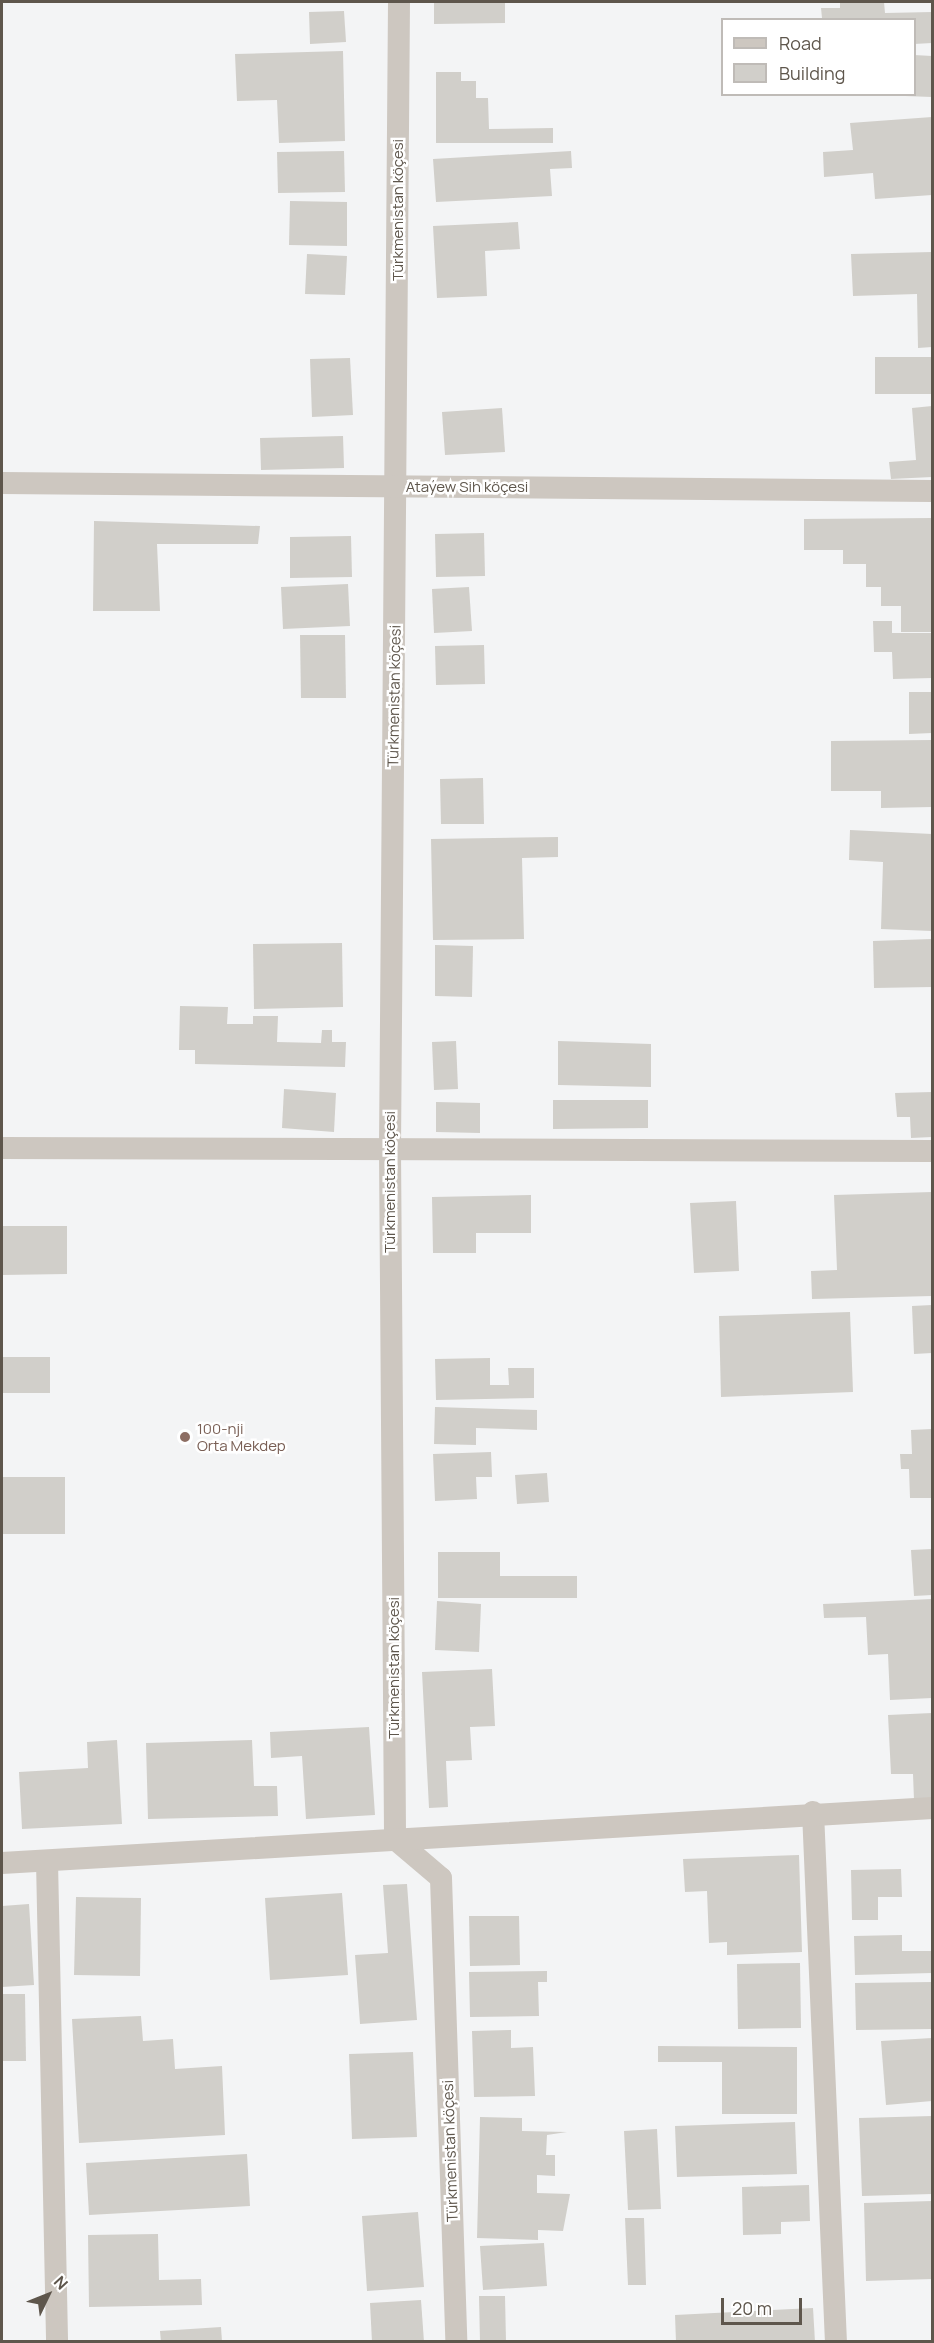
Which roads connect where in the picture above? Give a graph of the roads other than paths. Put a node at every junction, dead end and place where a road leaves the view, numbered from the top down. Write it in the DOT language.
graph roads {
  1 [pos="399,2"];
  2 [pos="2,483"];
  3 [pos="397,487"];
  4 [pos="933,491"];
  5 [pos="2,1148"];
  6 [pos="390,1150"];
  7 [pos="933,1151"];
  8 [pos="933,1808"];
  9 [pos="813,1812"];
  10 [pos="395,1839"];
  11 [pos="47,1861"];
  12 [pos="2,1863"];
  13 [pos="57,2342"];
  14 [pos="456,2342"];
  15 [pos="836,2342"];
  1 -- 3 [label="street, Türkmenistan köçesi"];
  2 -- 3 [label="street, Ataýew Sih köçesi"];
  3 -- 4 [label="street, Ataýew Sih köçesi"];
  3 -- 6 [label="street, Türkmenistan köçesi"];
  5 -- 6 [label="street"];
  6 -- 7 [label="street"];
  6 -- 10 [label="street, Türkmenistan köçesi"];
  8 -- 9 [label="street"];
  9 -- 10 [label="street"];
  9 -- 15 [label="street"];
  10 -- 11 [label="street"];
  10 -- 14 [label="street, Türkmenistan köçesi"];
  11 -- 12 [label="street"];
  11 -- 13 [label="street"];
}
